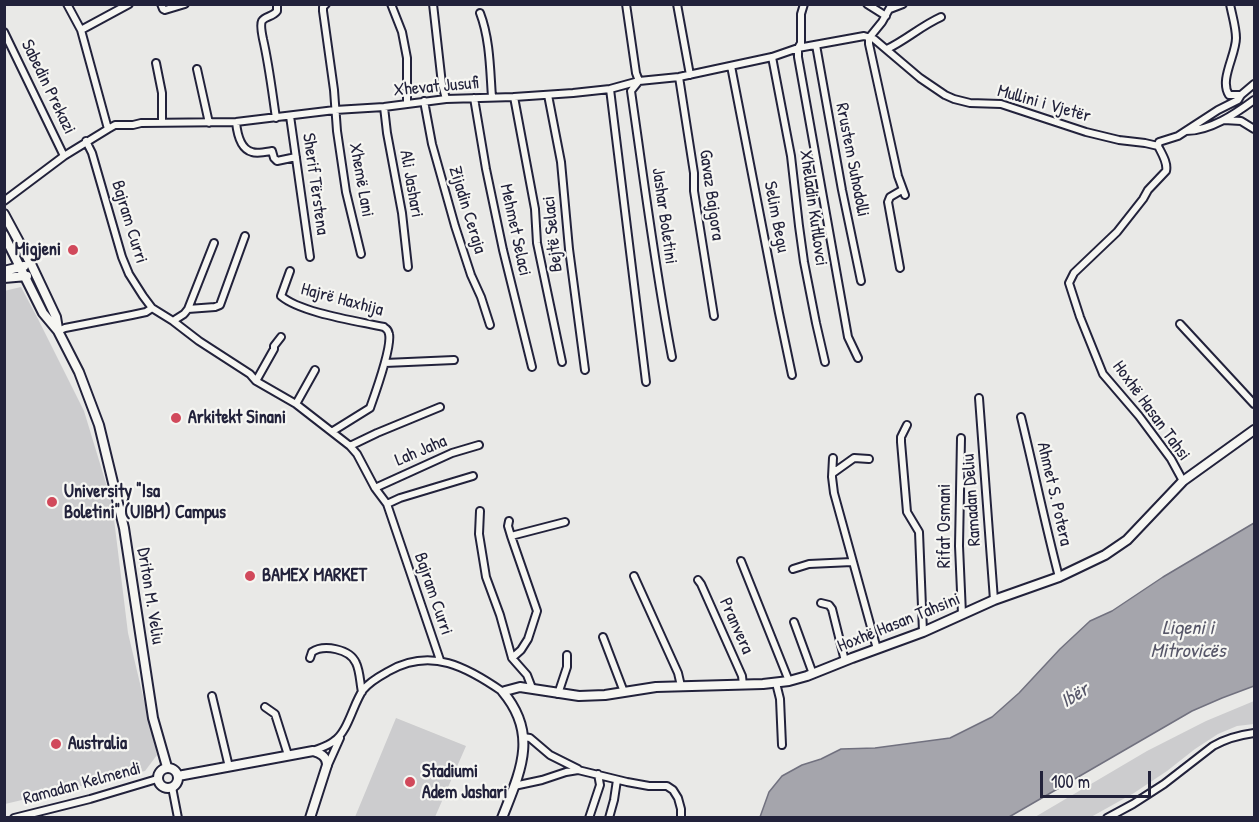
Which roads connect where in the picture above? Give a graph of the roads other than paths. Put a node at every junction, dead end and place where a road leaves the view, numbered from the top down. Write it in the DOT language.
graph roads {
  1 [pos="67,4"];
  2 [pos="129,4"];
  3 [pos="160,4"];
  4 [pos="185,4"];
  5 [pos="277,4"];
  6 [pos="326,4"];
  7 [pos="391,4"];
  8 [pos="433,4"];
  9 [pos="626,4"];
  10 [pos="677,4"];
  11 [pos="804,4"];
  12 [pos="867,4"];
  13 [pos="903,4"];
  14 [pos="1230,4"];
  15 [pos="890,10"];
  16 [pos="480,13"];
  17 [pos="940,17"];
  18 [pos="81,30"];
  19 [pos="4,32"];
  20 [pos="869,38"];
  21 [pos="816,45"];
  22 [pos="798,48"];
  23 [pos="887,49"];
  24 [pos="772,57"];
  25 [pos="156,63"];
  26 [pos="731,66"];
  27 [pos="197,69"];
  28 [pos="690,75"];
  29 [pos="679,77"];
  30 [pos="639,81"];
  31 [pos="1254,84"];
  32 [pos="610,89"];
  33 [pos="1241,94"];
  34 [pos="548,95"];
  35 [pos="492,97"];
  36 [pos="514,97"];
  37 [pos="474,98"];
  38 [pos="446,99"];
  39 [pos="1254,100"];
  40 [pos="424,101"];
  41 [pos="407,103"];
  42 [pos="384,107"];
  43 [pos="335,110"];
  44 [pos="290,116"];
  45 [pos="276,118"];
  46 [pos="1221,120"];
  47 [pos="236,122"];
  48 [pos="162,123"];
  49 [pos="209,123"];
  50 [pos="108,129"];
  51 [pos="1254,129"];
  52 [pos="1185,131"];
  53 [pos="86,141"];
  54 [pos="1158,146"];
  55 [pos="64,156"];
  56 [pos="296,157"];
  57 [pos="4,201"];
  58 [pos="4,214"];
  59 [pos="4,235"];
  60 [pos="244,236"];
  61 [pos="214,243"];
  62 [pos="361,254"];
  63 [pos="310,257"];
  64 [pos="408,267"];
  65 [pos="900,268"];
  66 [pos="33,269"];
  67 [pos="4,271"];
  68 [pos="290,271"];
  69 [pos="22,272"];
  70 [pos="4,278"];
  71 [pos="861,281"];
  72 [pos="152,308"];
  73 [pos="188,309"];
  74 [pos="714,316"];
  75 [pos="173,321"];
  76 [pos="1180,324"];
  77 [pos="490,325"];
  78 [pos="58,331"];
  79 [pos="281,337"];
  80 [pos="672,357"];
  81 [pos="858,358"];
  82 [pos="454,360"];
  83 [pos="562,362"];
  84 [pos="825,362"];
  85 [pos="385,363"];
  86 [pos="532,367"];
  87 [pos="315,370"];
  88 [pos="585,370"];
  89 [pos="792,375"];
  90 [pos="256,381"];
  91 [pos="646,382"];
  92 [pos="979,398"];
  93 [pos="296,404"];
  94 [pos="1254,404"];
  95 [pos="440,407"];
  96 [pos="1021,417"];
  97 [pos="907,425"];
  98 [pos="1254,430"];
  99 [pos="333,431"];
  100 [pos="961,438"];
  101 [pos="479,445"];
  102 [pos="350,446"];
  103 [pos="833,458"];
  104 [pos="869,459"];
  105 [pos="833,473"];
  106 [pos="473,476"];
  107 [pos="1183,481"];
  108 [pos="375,488"];
  109 [pos="387,504"];
  110 [pos="480,511"];
  111 [pos="509,521"];
  112 [pos="565,522"];
  113 [pos="511,537"];
  114 [pos="741,561"];
  115 [pos="852,562"];
  116 [pos="793,569"];
  117 [pos="634,576"];
  118 [pos="1059,577"];
  119 [pos="698,580"];
  120 [pos="994,600"];
  121 [pos="821,603"];
  122 [pos="962,614"];
  123 [pos="794,622"];
  124 [pos="923,632"];
  125 [pos="603,637"];
  126 [pos="877,649"];
  127 [pos="567,655"];
  128 [pos="310,658"];
  129 [pos="512,658"];
  130 [pos="440,660"];
  131 [pos="845,661"];
  132 [pos="813,674"];
  133 [pos="789,681"];
  134 [pos="776,683"];
  135 [pos="743,685"];
  136 [pos="681,686"];
  137 [pos="532,688"];
  138 [pos="362,692"];
  139 [pos="503,692"];
  140 [pos="624,692"];
  141 [pos="558,694"];
  142 [pos="212,696"];
  143 [pos="265,707"];
  144 [pos="1254,733"];
  145 [pos="341,735"];
  146 [pos="523,737"];
  147 [pos="782,745"];
  148 [pos="313,751"];
  149 [pos="288,755"];
  150 [pos="167,767"];
  151 [pos="229,767"];
  152 [pos="578,770"];
  153 [pos="325,773"];
  154 [pos="598,774"];
  155 [pos="178,776"];
  156 [pos="157,779"];
  157 [pos="617,780"];
  158 [pos="514,786"];
  159 [pos="172,787"];
  160 [pos="14,818"];
  161 [pos="178,818"];
  162 [pos="310,818"];
  163 [pos="502,818"];
  164 [pos="589,818"];
  165 [pos="609,818"];
  166 [pos="681,818"];
  167 [pos="1107,818"];
  1 -- 18 [label="street"];
  2 -- 18 [label="street"];
  3 -- 4 [label="street"];
  5 -- 45 [label="street"];
  6 -- 43 [label="street, Xhemë Lani"];
  7 -- 41 [label="street"];
  8 -- 38 [label="street"];
  9 -- 30 [label="street"];
  10 -- 28 [label="street"];
  11 -- 22 [label="street"];
  12 -- 15 [label="street"];
  13 -- 15 [label="street"];
  14 -- 33 [label="street"];
  15 -- 20 [label="street"];
  16 -- 35 [label="street"];
  17 -- 23 [label="street"];
  18 -- 50 [label="street"];
  19 -- 55 [label="street, Sabedin Prekazi"];
  20 -- 21 [label="street, Xhevat Jusufi"];
  20 -- 23 [label="street, Mullini i Vjetër"];
  20 -- 65 [label="street"];
  21 -- 22 [label="street, Xhevat Jusufi"];
  21 -- 71 [label="street, Rrustem Suhodolli"];
  22 -- 24 [label="street, Xhevat Jusufi"];
  22 -- 81 [label="street"];
  23 -- 54 [label="street, Mullini i Vjetër"];
  24 -- 26 [label="street, Xhevat Jusufi"];
  24 -- 84 [label="street, Xheladin Kutllovci"];
  25 -- 48 [label="street"];
  26 -- 28 [label="street, Xhevat Jusufi"];
  26 -- 89 [label="street, Selim Begu"];
  27 -- 49 [label="street"];
  28 -- 29 [label="street, Xhevat Jusufi"];
  29 -- 30 [label="street, Xhevat Jusufi"];
  29 -- 74 [label="street, Gavaz Bajgora"];
  30 -- 32 [label="street, Xhevat Jusufi"];
  30 -- 80 [label="street, Jashar Boletini"];
  31 -- 33 [label="street"];
  32 -- 34 [label="street, Xhevat Jusufi"];
  32 -- 91 [label="street"];
  33 -- 52 [label="street"];
  34 -- 36 [label="street, Xhevat Jusufi"];
  34 -- 88 [label="street, Bejtë Selaci"];
  35 -- 36 [label="street, Xhevat Jusufi"];
  35 -- 37 [label="street, Xhevat Jusufi"];
  36 -- 83 [label="street"];
  37 -- 38 [label="street, Xhevat Jusufi"];
  37 -- 86 [label="street, Mehmet Selaci"];
  38 -- 40 [label="street, Xhevat Jusufi"];
  39 -- 46 [label="street"];
  40 -- 41 [label="street, Xhevat Jusufi"];
  40 -- 77 [label="street, Zijadin Ceraja"];
  41 -- 42 [label="street, Xhevat Jusufi"];
  42 -- 43 [label="street, Xhevat Jusufi"];
  42 -- 64 [label="street, Ali Jashari"];
  43 -- 44 [label="street, Xhevat Jusufi"];
  43 -- 62 [label="street, Xhemë Lani"];
  44 -- 45 [label="street, Xhevat Jusufi"];
  44 -- 56 [label="street, Sherif Tërstena"];
  45 -- 47 [label="street, Xhevat Jusufi"];
  46 -- 51 [label="street"];
  46 -- 52 [label="street"];
  47 -- 49 [label="street, Xhevat Jusufi"];
  47 -- 56 [label="street"];
  48 -- 49 [label="street, Xhevat Jusufi"];
  48 -- 50 [label="street, Xhevat Jusufi"];
  50 -- 53 [label="street, Xhevat Jusufi"];
  52 -- 54 [label="street"];
  53 -- 55 [label="street, Xhevat Jusufi"];
  53 -- 72 [label="street, Bajram Curri"];
  54 -- 107 [label="street, Hoxhë Hasan Tahsi"];
  55 -- 57 [label="street, Xhevat Jusufi"];
  56 -- 63 [label="street, Sherif Tërstena"];
  58 -- 66 [label="street, Driton M. Veliu"];
  59 -- 69 [label="street, Driton M. Veliu"];
  60 -- 73 [label="street"];
  61 -- 73 [label="street"];
  66 -- 69 [label="street"];
  66 -- 78 [label="street, Driton M. Veliu"];
  67 -- 69 [label="street"];
  68 -- 85 [label="street, Hajrë Haxhija"];
  69 -- 70 [label="street"];
  69 -- 78 [label="street, Driton M. Veliu"];
  72 -- 75 [label="street, Bajram Curri"];
  72 -- 78 [label="street"];
  73 -- 75 [label="street"];
  75 -- 90 [label="street, Bajram Curri"];
  76 -- 94 [label="street"];
  78 -- 150 [label="street, Driton M. Veliu"];
  79 -- 90 [label="street"];
  82 -- 85 [label="street"];
  85 -- 99 [label="street, Hajrë Haxhija"];
  87 -- 93 [label="street"];
  90 -- 93 [label="street, Bajram Curri"];
  92 -- 120 [label="street, Ramadan Deliu"];
  93 -- 99 [label="street, Bajram Curri"];
  95 -- 102 [label="street"];
  96 -- 118 [label="street, Ahmet S. Potera"];
  97 -- 124 [label="street"];
  98 -- 107 [label="street, Hoxhë Hasan Tahsini"];
  99 -- 102 [label="street, Bajram Curri"];
  100 -- 122 [label="street, Rifat Osmani"];
  101 -- 108 [label="street, Lah Jaha"];
  102 -- 108 [label="street, Bajram Curri"];
  103 -- 105 [label="street"];
  104 -- 105 [label="street"];
  105 -- 115 [label="street"];
  106 -- 109 [label="street"];
  107 -- 118 [label="street, Hoxhë Hasan Tahsini"];
  108 -- 109 [label="street, Bajram Curri"];
  109 -- 130 [label="street, Bajram Curri"];
  110 -- 129 [label="street"];
  111 -- 113 [label="street"];
  112 -- 113 [label="street"];
  113 -- 129 [label="street"];
  114 -- 133 [label="street"];
  115 -- 116 [label="street"];
  115 -- 126 [label="street"];
  117 -- 136 [label="street"];
  118 -- 120 [label="street, Hoxhë Hasan Tahsini"];
  119 -- 135 [label="street, Pranvera"];
  120 -- 122 [label="street, Hoxhë Hasan Tahsini"];
  121 -- 131 [label="street"];
  122 -- 124 [label="street, Hoxhë Hasan Tahsini"];
  123 -- 132 [label="street"];
  124 -- 126 [label="street, Hoxhë Hasan Tahsini"];
  125 -- 140 [label="street"];
  126 -- 131 [label="street, Hoxhë Hasan Tahsini"];
  127 -- 141 [label="street"];
  128 -- 138 [label="street"];
  129 -- 137 [label="street"];
  130 -- 138 [label="street"];
  130 -- 139 [label="street"];
  131 -- 132 [label="street, Hoxhë Hasan Tahsini"];
  132 -- 133 [label="street, Hoxhë Hasan Tahsini"];
  133 -- 134 [label="street, Hoxhë Hasan Tahsini"];
  134 -- 135 [label="street, Hoxhë Hasan Tahsini"];
  134 -- 147 [label="street"];
  135 -- 136 [label="street, Hoxhë Hasan Tahsini"];
  136 -- 140 [label="street, Hoxhë Hasan Tahsini"];
  137 -- 139 [label="street, Hoxhë Hasan Tahsini"];
  137 -- 141 [label="street, Hoxhë Hasan Tahsini"];
  138 -- 145 [label="street"];
  139 -- 146 [label="street"];
  140 -- 141 [label="street, Hoxhë Hasan Tahsini"];
  142 -- 151 [label="street"];
  143 -- 149 [label="street"];
  144 -- 167 [label="street"];
  145 -- 148 [label="street"];
  145 -- 153 [label="street"];
  146 -- 152 [label="street"];
  146 -- 158 [label="street"];
  148 -- 149 [label="street"];
  148 -- 153 [label="street"];
  149 -- 151 [label="street"];
  150 -- 155 [label="street"];
  150 -- 156 [label="street"];
  151 -- 155 [label="street"];
  152 -- 154 [label="street"];
  152 -- 158 [label="street"];
  153 -- 162 [label="street"];
  154 -- 157 [label="street"];
  154 -- 164 [label="street"];
  155 -- 159 [label="street"];
  156 -- 159 [label="street"];
  156 -- 160 [label="street, Ramadan Kelmendi"];
  157 -- 165 [label="street"];
  157 -- 166 [label="street"];
  158 -- 163 [label="street"];
  159 -- 161 [label="street"];
}
